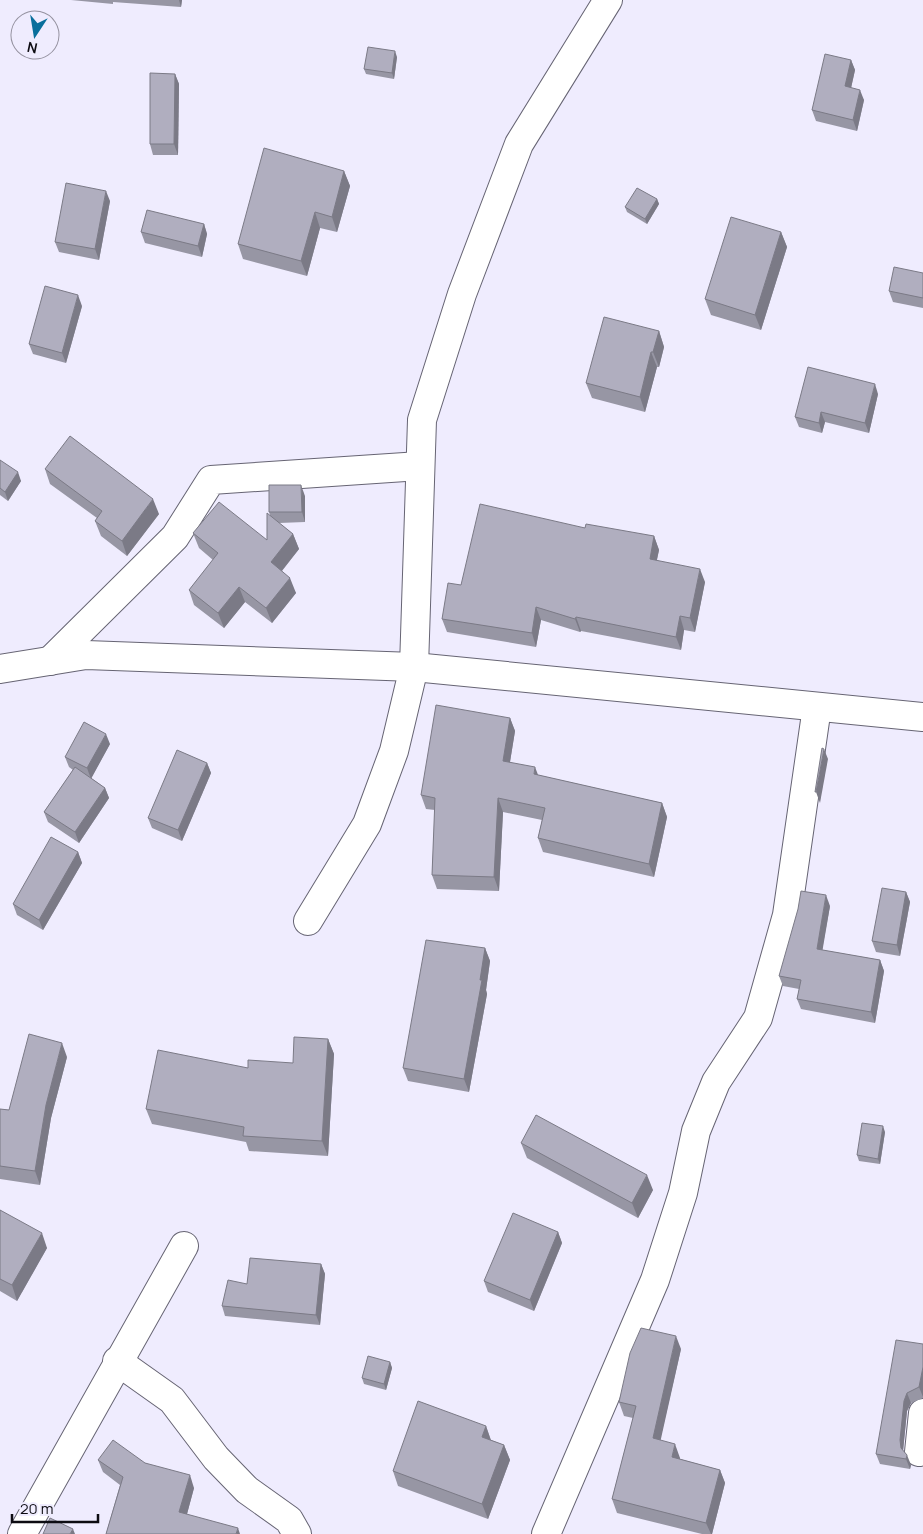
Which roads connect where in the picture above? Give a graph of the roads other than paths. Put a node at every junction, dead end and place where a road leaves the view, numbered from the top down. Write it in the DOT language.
graph roads {
  1 [pos="608,0"];
  2 [pos="420,466"];
  3 [pos="50,661"];
  4 [pos="414,667"];
  5 [pos="0,669"];
  6 [pos="817,707"];
  7 [pos="923,717"];
  8 [pos="308,921"];
  9 [pos="184,1246"];
  10 [pos="117,1361"];
  11 [pos="923,1413"];
  12 [pos="919,1452"];
  13 [pos="22,1534"];
  14 [pos="297,1534"];
  15 [pos="546,1534"];
  1 -- 2 [label="street"];
  2 -- 3 [label="street"];
  2 -- 4 [label="street"];
  3 -- 4 [label="street"];
  3 -- 5 [label="street"];
  4 -- 6 [label="street"];
  4 -- 8 [label="street"];
  6 -- 7 [label="street"];
  6 -- 15 [label="street"];
  9 -- 10 [label="street"];
  10 -- 13 [label="street"];
  10 -- 14 [label="street"];
  11 -- 12 [label="street"];
}
